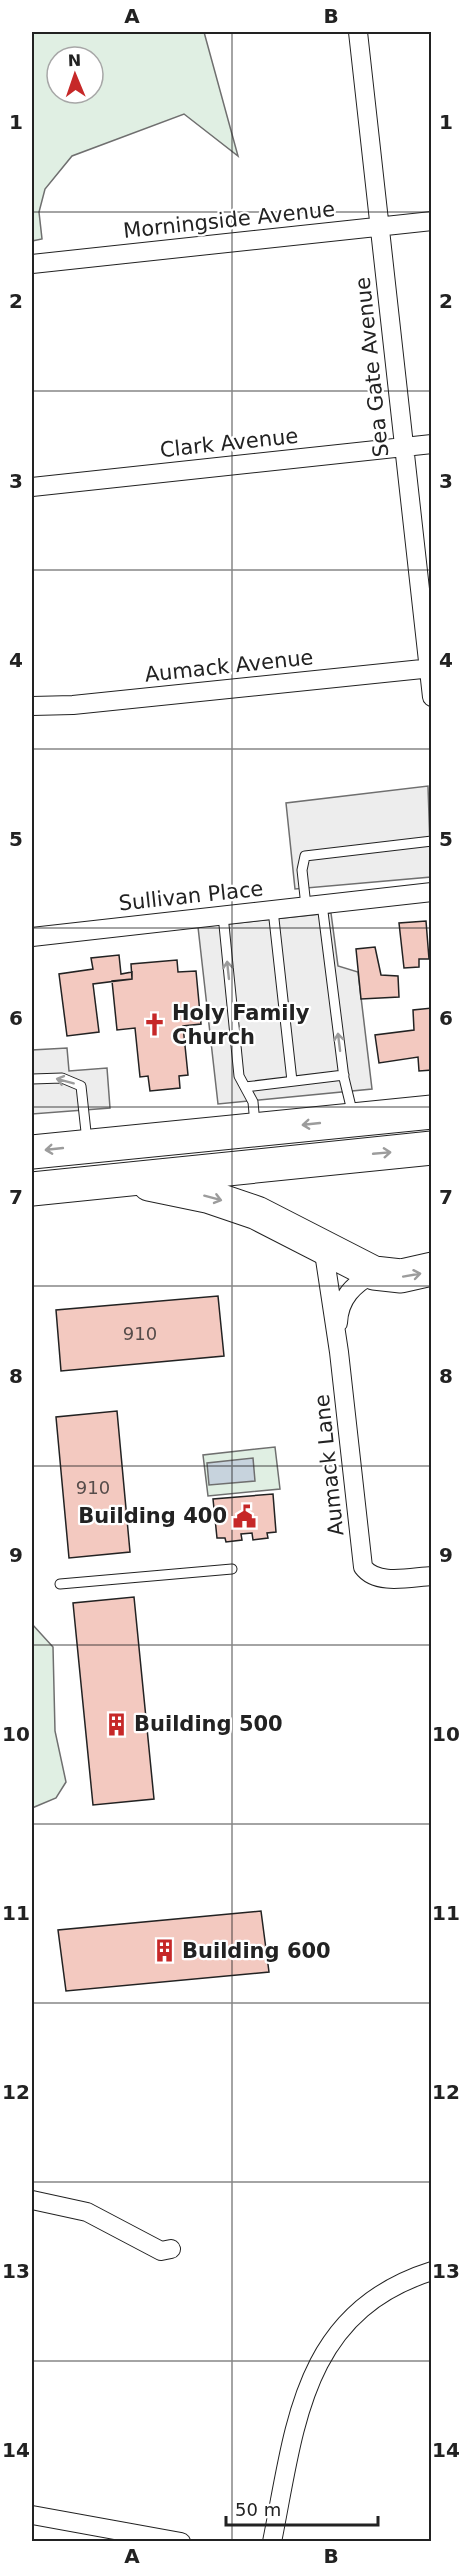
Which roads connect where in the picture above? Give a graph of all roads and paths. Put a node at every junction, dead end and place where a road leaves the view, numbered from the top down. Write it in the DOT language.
graph roads {
  1 [pos="358,32"];
  2 [pos="432,221"];
  3 [pos="380,226"];
  4 [pos="32,264"];
  5 [pos="432,444"];
  6 [pos="404,447"];
  7 [pos="32,487"];
  8 [pos="431,668"];
  9 [pos="432,697"];
  10 [pos="32,706"];
  11 [pos="432,841"];
  12 [pos="432,892"];
  13 [pos="314,905"];
  14 [pos="273,910"];
  15 [pos="223,915"];
  16 [pos="32,937"];
  17 [pos="344,1075"];
  18 [pos="32,1079"];
  19 [pos="292,1082"];
  20 [pos="245,1087"];
  21 [pos="432,1112"];
  22 [pos="354,1120"];
  23 [pos="256,1129"];
  24 [pos="87,1146"];
  25 [pos="432,1148"];
  26 [pos="32,1152"];
  27 [pos="115,1178"];
  28 [pos="32,1188"];
  29 [pos="323,1246"];
  30 [pos="432,1269"];
  31 [pos="374,1273"];
  32 [pos="339,1352"];
  33 [pos="232,1569"];
  34 [pos="432,1576"];
  35 [pos="60,1584"];
  36 [pos="32,2200"];
  37 [pos="171,2249"];
  38 [pos="432,2271"];
  39 [pos="32,2515"];
  40 [pos="181,2541"];
  41 [pos="272,2541"];
  1 -- 3 [label="street, Sea Gate Avenue"];
  2 -- 3 [label="street, Morningside Avenue"];
  3 -- 4 [label="street, Morningside Avenue"];
  3 -- 6 [label="street, Sea Gate Avenue"];
  5 -- 6 [label="street, Clark Avenue"];
  6 -- 7 [label="street, Clark Avenue"];
  6 -- 8 [label="street, Sea Gate Avenue"];
  8 -- 9 [label="street, Sea Gate Avenue"];
  8 -- 10 [label="street, Aumack Avenue"];
  11 -- 13 [label="lane"];
  12 -- 13 [label="street, Sullivan Place"];
  13 -- 14 [label="street, Sullivan Place"];
  17 -- 13 [label="lane, one-way"];
  14 -- 15 [label="street, Sullivan Place"];
  14 -- 19 [label="lane"];
  15 -- 16 [label="street, Sullivan Place"];
  20 -- 15 [label="lane, one-way"];
  17 -- 19 [label="lane"];
  17 -- 22 [label="lane"];
  24 -- 18 [label="lane, one-way"];
  19 -- 20 [label="lane"];
  20 -- 23 [label="lane"];
  21 -- 22 [label="highway"];
  22 -- 23 [label="highway, one-way"];
  23 -- 24 [label="highway"];
  24 -- 26 [label="highway, one-way"];
  27 -- 25 [label="highway, one-way"];
  27 -- 28 [label="highway"];
  27 -- 29 [label="highway, one-way"];
  29 -- 31 [label="highway"];
  29 -- 32 [label="street, Aumack Lane"];
  31 -- 30 [label="highway, one-way"];
  31 -- 32 [label="street, Aumack Lane"];
  32 -- 34 [label="street, Aumack Lane"];
  33 -- 35 [label="lane"];
  36 -- 37 [label="street"];
  38 -- 41 [label="street"];
  39 -- 40 [label="street"];
}
